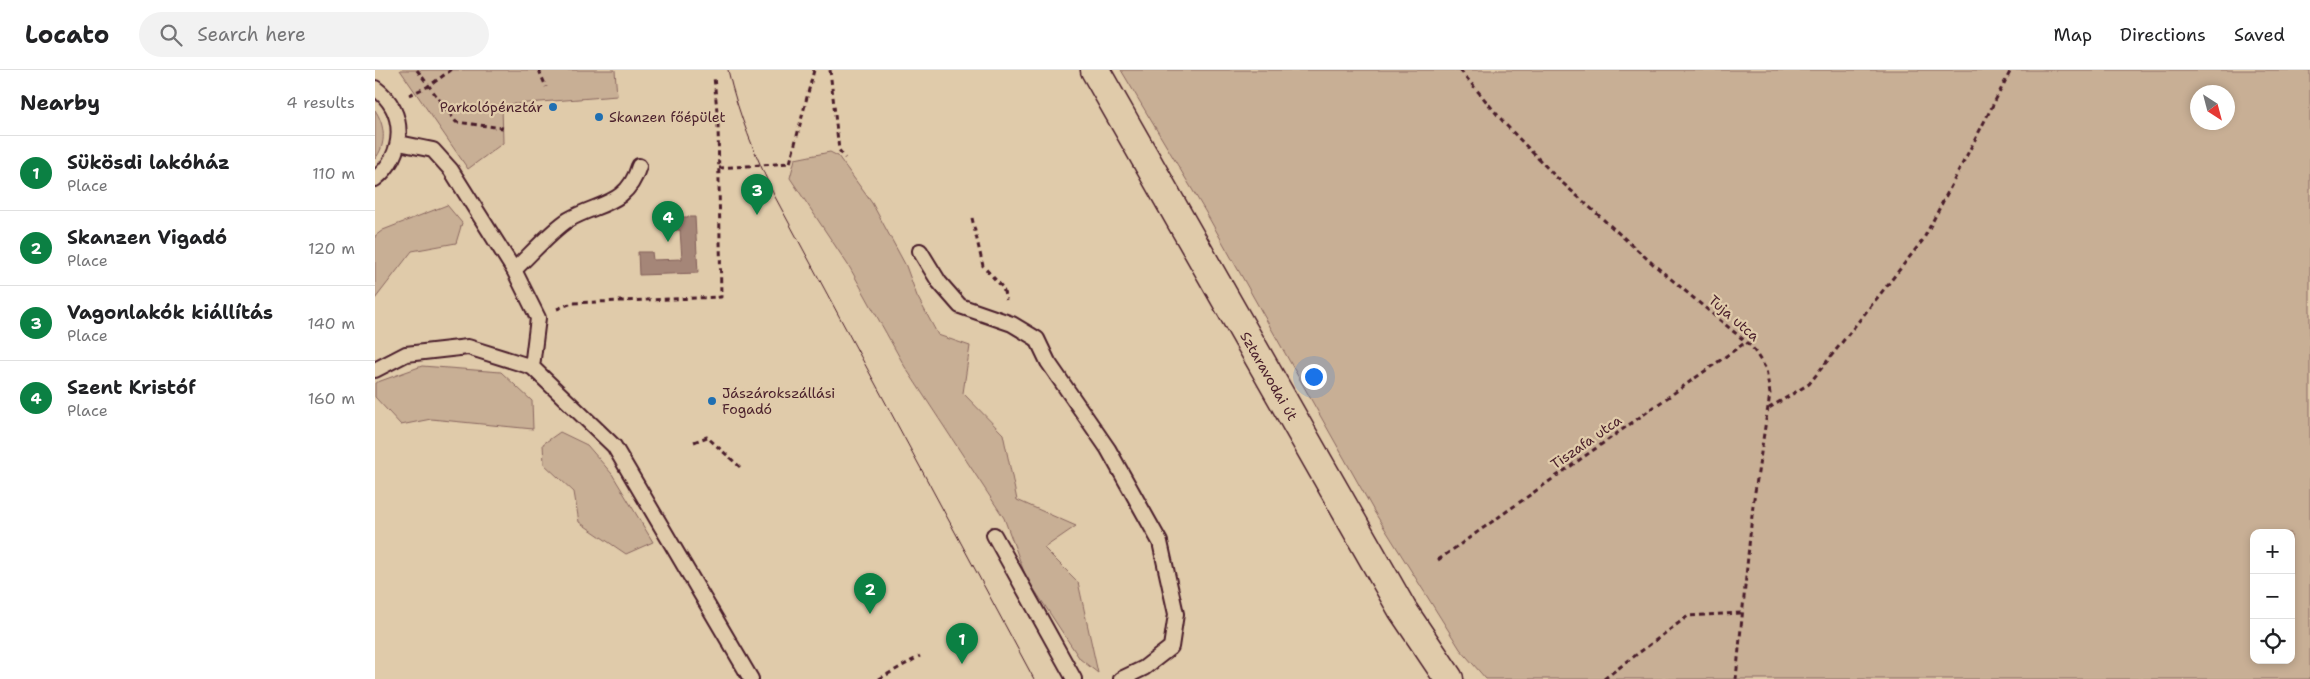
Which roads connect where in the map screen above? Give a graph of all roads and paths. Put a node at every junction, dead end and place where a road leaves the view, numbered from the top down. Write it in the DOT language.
graph roads {
  1 [pos="417,70"];
  2 [pos="451,70"];
  3 [pos="539,70"];
  4 [pos="814,70"];
  5 [pos="830,70"];
  6 [pos="1095,70"];
  7 [pos="1460,70"];
  8 [pos="2011,70"];
  9 [pos="714,76"];
  10 [pos="429,86"];
  11 [pos="546,87"];
  12 [pos="375,88"];
  13 [pos="390,103"];
  14 [pos="503,128"];
  15 [pos="399,143"];
  16 [pos="845,158"];
  17 [pos="639,166"];
  18 [pos="719,168"];
  19 [pos="375,179"];
  20 [pos="972,218"];
  21 [pos="920,251"];
  22 [pos="514,270"];
  23 [pos="538,318"];
  24 [pos="1012,324"];
  25 [pos="1746,342"];
  26 [pos="532,367"];
  27 [pos="375,370"];
  28 [pos="1768,409"];
  29 [pos="694,442"];
  30 [pos="740,467"];
  31 [pos="994,534"];
  32 [pos="1438,560"];
  33 [pos="1741,612"];
  34 [pos="919,656"];
  35 [pos="751,679"];
  36 [pos="879,679"];
  37 [pos="1075,679"];
  38 [pos="1121,679"];
  39 [pos="1449,679"];
  40 [pos="1604,679"];
  41 [pos="1736,679"];
  1 -- 10 [label="path"];
  2 -- 10 [label="path"];
  3 -- 11 [label="path"];
  4 -- 18 [label="path"];
  5 -- 16 [label="path"];
  6 -- 39 [label="street, Sztaravodai út"];
  7 -- 25 [label="path, Tuja utca"];
  8 -- 28 [label="path"];
  9 -- 18 [label="path"];
  10 -- 13 [label="path"];
  10 -- 14 [label="path"];
  12 -- 13 [label="lane"];
  13 -- 15 [label="lane"];
  15 -- 19 [label="lane"];
  15 -- 22 [label="lane"];
  17 -- 22 [label="lane"];
  18 -- 23 [label="path"];
  20 -- 24 [label="path"];
  21 -- 24 [label="lane"];
  22 -- 23 [label="lane"];
  23 -- 26 [label="lane"];
  24 -- 38 [label="lane"];
  25 -- 28 [label="path, Tuja utca"];
  25 -- 32 [label="path, Tiszafa utca"];
  26 -- 27 [label="lane"];
  26 -- 35 [label="lane"];
  28 -- 33 [label="path, Tuja utca"];
  29 -- 30 [label="path"];
  31 -- 37 [label="lane"];
  33 -- 40 [label="path"];
  33 -- 41 [label="path, Tuja utca"];
  34 -- 36 [label="path"];
}
